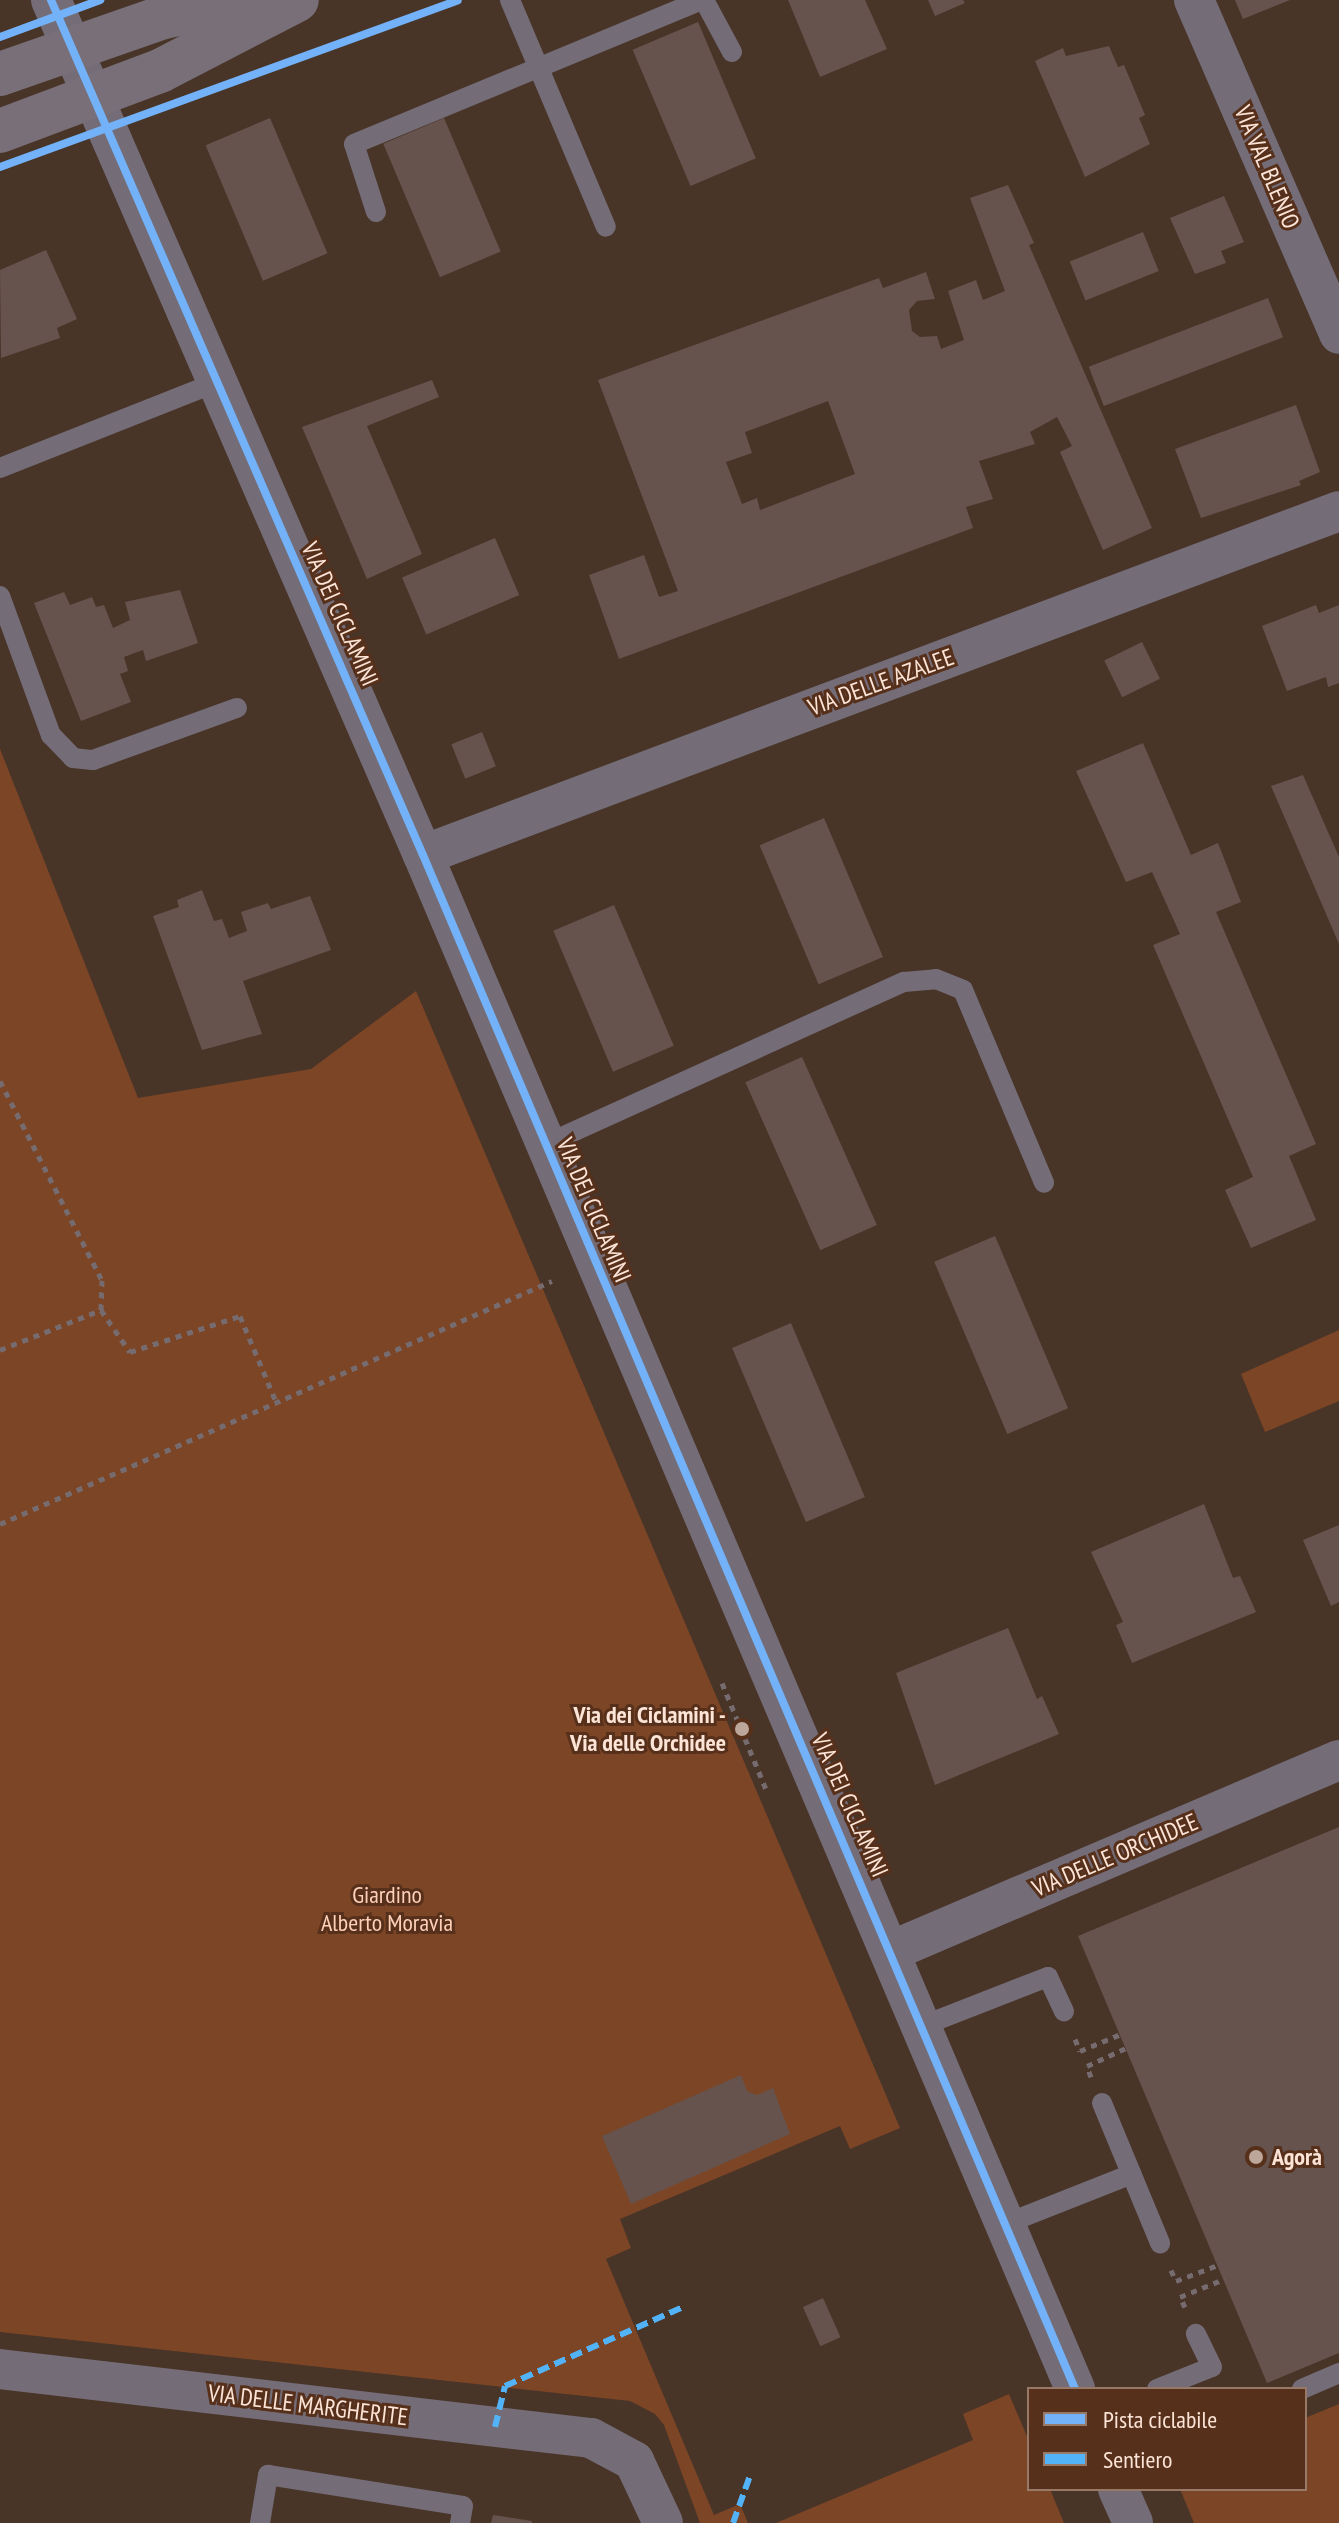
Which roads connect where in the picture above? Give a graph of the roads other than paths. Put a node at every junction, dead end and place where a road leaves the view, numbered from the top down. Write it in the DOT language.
graph roads {
  1 [pos="51,0"];
  2 [pos="243,0"];
  3 [pos="297,0"];
  4 [pos="510,0"];
  5 [pos="703,0"];
  6 [pos="1194,0"];
  7 [pos="72,49"];
  8 [pos="732,52"];
  9 [pos="537,67"];
  10 [pos="0,74"];
  11 [pos="93,97"];
  12 [pos="0,131"];
  13 [pos="376,212"];
  14 [pos="606,227"];
  15 [pos="1339,334"];
  16 [pos="217,382"];
  17 [pos="0,468"];
  18 [pos="1339,511"];
  19 [pos="0,596"];
  20 [pos="237,708"];
  21 [pos="423,855"];
  22 [pos="544,1145"];
  23 [pos="1044,1183"];
  24 [pos="1339,1760"];
  25 [pos="891,1951"];
  26 [pos="1064,2012"];
  27 [pos="922,2026"];
  28 [pos="1102,2103"];
  29 [pos="1132,2174"];
  30 [pos="1005,2224"];
  31 [pos="1160,2243"];
  32 [pos="1196,2334"];
  33 [pos="0,2369"];
  34 [pos="1339,2373"];
  35 [pos="1074,2387"];
  36 [pos="1162,2387"];
  37 [pos="1307,2387"];
  38 [pos="1119,2491"];
  39 [pos="260,2523"];
  40 [pos="460,2523"];
  41 [pos="663,2523"];
  42 [pos="1133,2523"];
  1 -- 7 [label="street, VIA DEI CICLAMINI"];
  2 -- 7 [label="main road"];
  3 -- 11 [label="main road"];
  4 -- 9 [label="lane"];
  5 -- 8 [label="lane"];
  5 -- 9 [label="lane"];
  6 -- 15 [label="street, VIA VAL BLENIO"];
  7 -- 10 [label="main road"];
  7 -- 11 [label="street, VIA DEI CICLAMINI"];
  9 -- 13 [label="lane"];
  9 -- 14 [label="lane"];
  11 -- 12 [label="main road"];
  11 -- 16 [label="street, VIA DEI CICLAMINI"];
  16 -- 17 [label="lane"];
  16 -- 21 [label="street, VIA DEI CICLAMINI"];
  18 -- 21 [label="street, VIA DELLE AZALEE"];
  19 -- 20 [label="lane"];
  21 -- 22 [label="street, VIA DEI CICLAMINI"];
  22 -- 23 [label="lane"];
  22 -- 25 [label="street, VIA DEI CICLAMINI"];
  24 -- 25 [label="street, VIA DELLE ORCHIDEE"];
  25 -- 27 [label="street, VIA DEI CICLAMINI"];
  26 -- 27 [label="lane"];
  27 -- 30 [label="street, VIA DEI CICLAMINI"];
  28 -- 29 [label="lane"];
  29 -- 30 [label="lane"];
  29 -- 31 [label="lane"];
  30 -- 35 [label="street, VIA DEI CICLAMINI"];
  32 -- 36 [label="lane"];
  33 -- 41 [label="street, VIA DELLE MARGHERITE"];
  34 -- 37 [label="lane"];
  38 -- 42 [label="street"];
  39 -- 40 [label="lane"];
}
